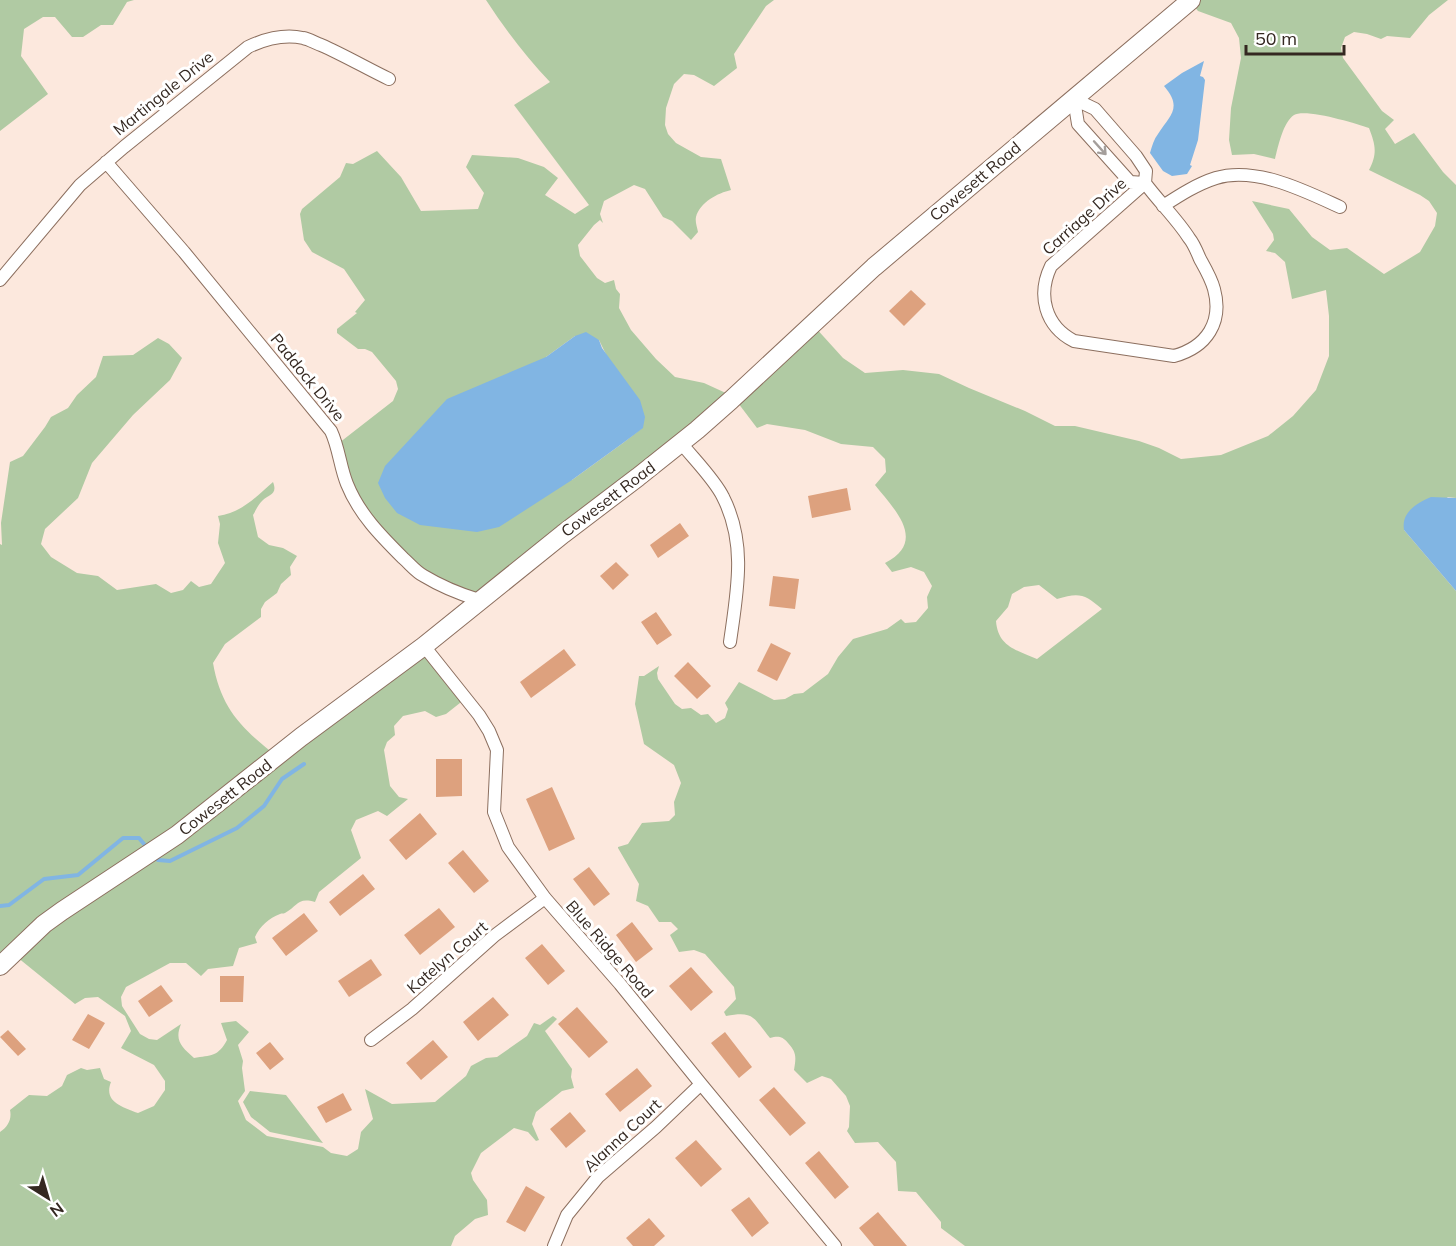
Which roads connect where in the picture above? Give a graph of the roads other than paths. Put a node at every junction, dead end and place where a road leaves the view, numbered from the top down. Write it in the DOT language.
graph roads {
  1 [pos="1191,0"];
  2 [pos="389,79"];
  3 [pos="1074,99"];
  4 [pos="106,162"];
  5 [pos="1145,183"];
  6 [pos="1163,206"];
  7 [pos="1340,207"];
  8 [pos="0,280"];
  9 [pos="681,443"];
  10 [pos="479,600"];
  11 [pos="730,642"];
  12 [pos="424,646"];
  13 [pos="545,898"];
  14 [pos="0,966"];
  15 [pos="370,1040"];
  16 [pos="701,1084"];
  17 [pos="554,1246"];
  18 [pos="835,1246"];
  1 -- 3 [label="main road, Cowesett Road"];
  2 -- 4 [label="street, Martingale Drive"];
  3 -- 5 [label="street, Carriage Drive"];
  3 -- 5 [label="street, Carriage Drive, one-way"];
  3 -- 9 [label="main road, Cowesett Road"];
  4 -- 8 [label="street, Martingale Drive"];
  4 -- 10 [label="street, Paddock Drive"];
  5 -- 6 [label="street, Carriage Drive"];
  5 -- 6 [label="street, Carriage Drive"];
  6 -- 7 [label="street"];
  9 -- 10 [label="main road, Cowesett Road"];
  9 -- 11 [label="street"];
  10 -- 12 [label="main road, Cowesett Road"];
  12 -- 13 [label="street, Blue Ridge Road"];
  12 -- 14 [label="main road, Cowesett Road"];
  13 -- 15 [label="street, Katelyn Court"];
  13 -- 16 [label="street, Blue Ridge Road"];
  16 -- 17 [label="street, Alanna Court"];
  16 -- 18 [label="street, Blue Ridge Road"];
}
